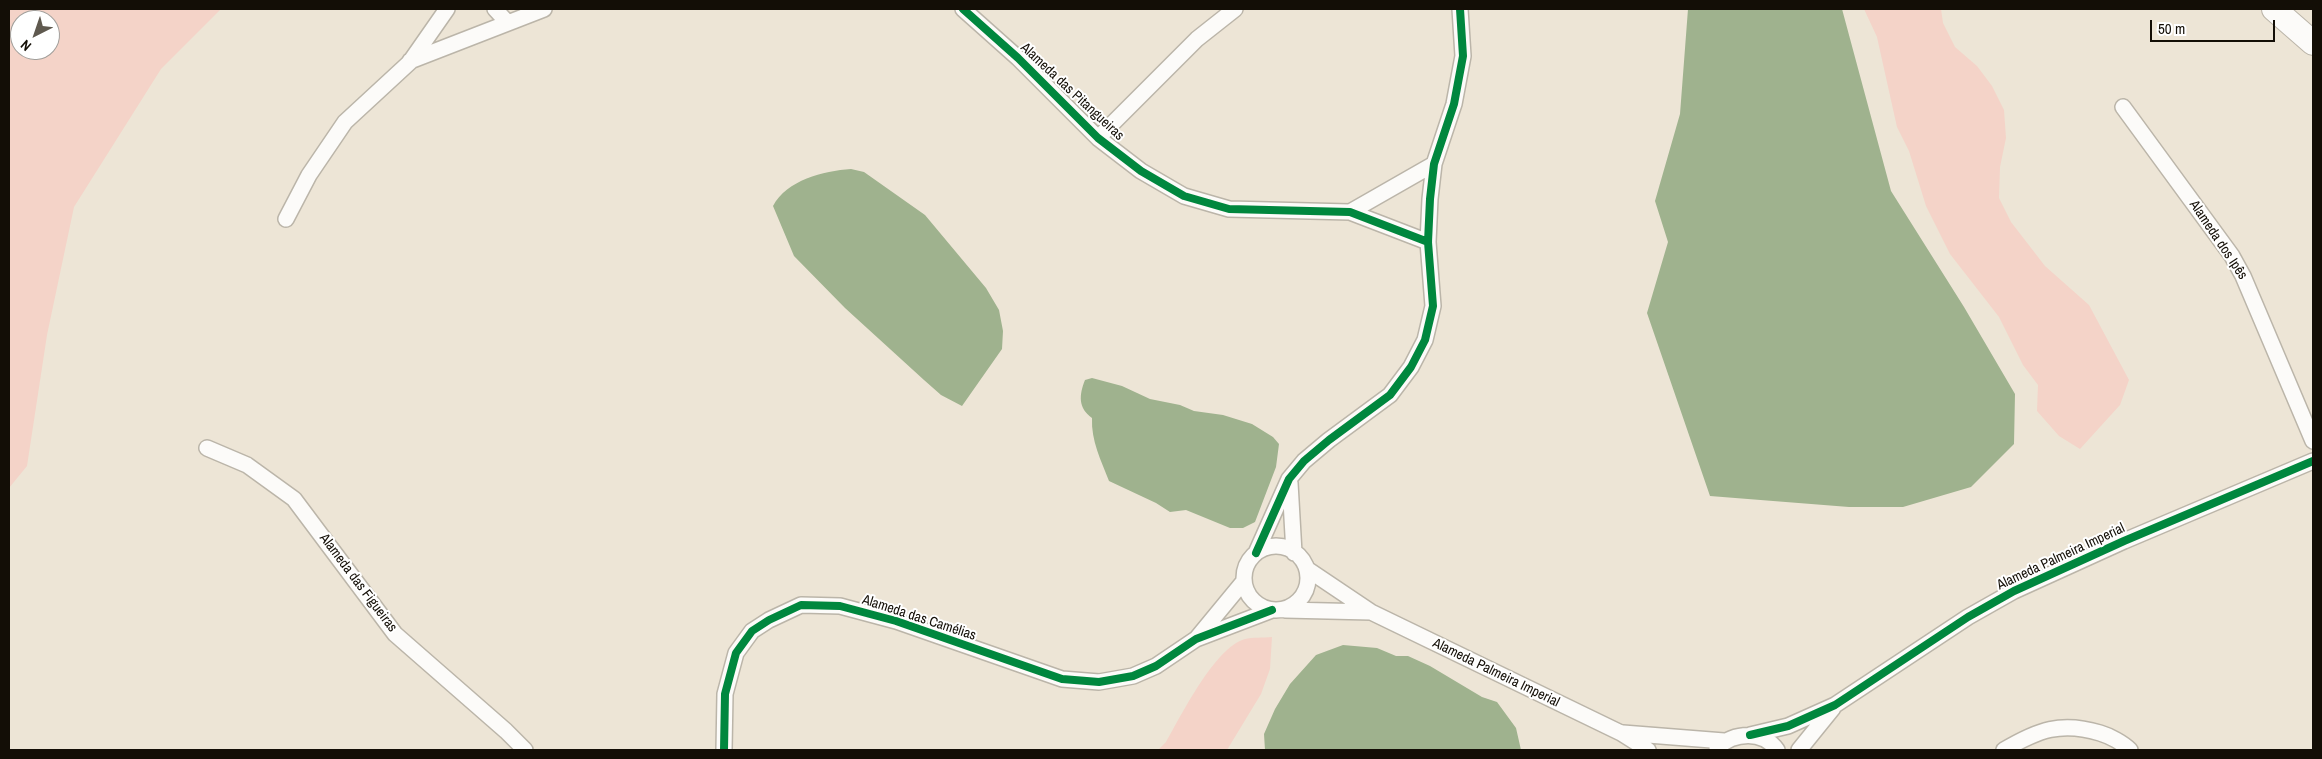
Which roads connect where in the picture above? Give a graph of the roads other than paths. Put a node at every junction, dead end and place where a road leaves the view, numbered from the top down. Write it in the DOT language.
graph roads {
  1 [pos="447,9"];
  2 [pos="495,9"];
  3 [pos="544,9"];
  4 [pos="963,9"];
  5 [pos="1235,9"];
  6 [pos="1460,9"];
  7 [pos="2274,9"];
  8 [pos="507,22"];
  9 [pos="2313,43"];
  10 [pos="410,62"];
  11 [pos="2123,108"];
  12 [pos="1098,138"];
  13 [pos="1434,164"];
  14 [pos="1350,212"];
  15 [pos="286,220"];
  16 [pos="1428,242"];
  17 [pos="2313,441"];
  18 [pos="207,448"];
  19 [pos="2313,461"];
  20 [pos="1290,479"];
  21 [pos="1256,553"];
  22 [pos="1294,553"];
  23 [pos="1306,569"];
  24 [pos="1244,582"];
  25 [pos="1277,610"];
  26 [pos="1371,612"];
  27 [pos="1196,639"];
  28 [pos="1835,705"];
  29 [pos="1621,733"];
  30 [pos="1750,735"];
  31 [pos="1719,746"];
  32 [pos="525,750"];
  33 [pos="724,750"];
  34 [pos="1648,750"];
  35 [pos="1777,750"];
  36 [pos="1799,750"];
  37 [pos="2004,750"];
  38 [pos="2130,750"];
  1 -- 10 [label="street"];
  2 -- 8 [label="street"];
  3 -- 8 [label="street"];
  4 -- 12 [label="street, Alameda das Pitangueiras"];
  5 -- 12 [label="street"];
  6 -- 13 [label="street"];
  7 -- 9 [label="main road"];
  8 -- 10 [label="street"];
  10 -- 15 [label="street"];
  11 -- 17 [label="street, Alameda dos Ipês"];
  12 -- 14 [label="street, Alameda das Pitangueiras"];
  13 -- 14 [label="street"];
  13 -- 16 [label="street"];
  14 -- 16 [label="street, Alameda das Pitangueiras"];
  16 -- 20 [label="street"];
  18 -- 32 [label="street, Alameda das Figueiras"];
  19 -- 28 [label="street, Alameda Palmeira Imperial"];
  20 -- 21 [label="street"];
  20 -- 22 [label="street"];
  21 -- 22 [label="street"];
  21 -- 24 [label="street"];
  22 -- 23 [label="street"];
  23 -- 25 [label="street"];
  23 -- 26 [label="street, Alameda Palmeira Imperial"];
  24 -- 25 [label="street"];
  24 -- 27 [label="street"];
  25 -- 26 [label="street"];
  25 -- 27 [label="street"];
  26 -- 29 [label="street, Alameda Palmeira Imperial"];
  27 -- 33 [label="street, Alameda das Camélias"];
  28 -- 30 [label="street"];
  28 -- 36 [label="street"];
  29 -- 31 [label="street"];
  29 -- 34 [label="street, Alameda Palmeira Imperial"];
  30 -- 31 [label="street"];
  30 -- 35 [label="street"];
  37 -- 38 [label="street"];
}
